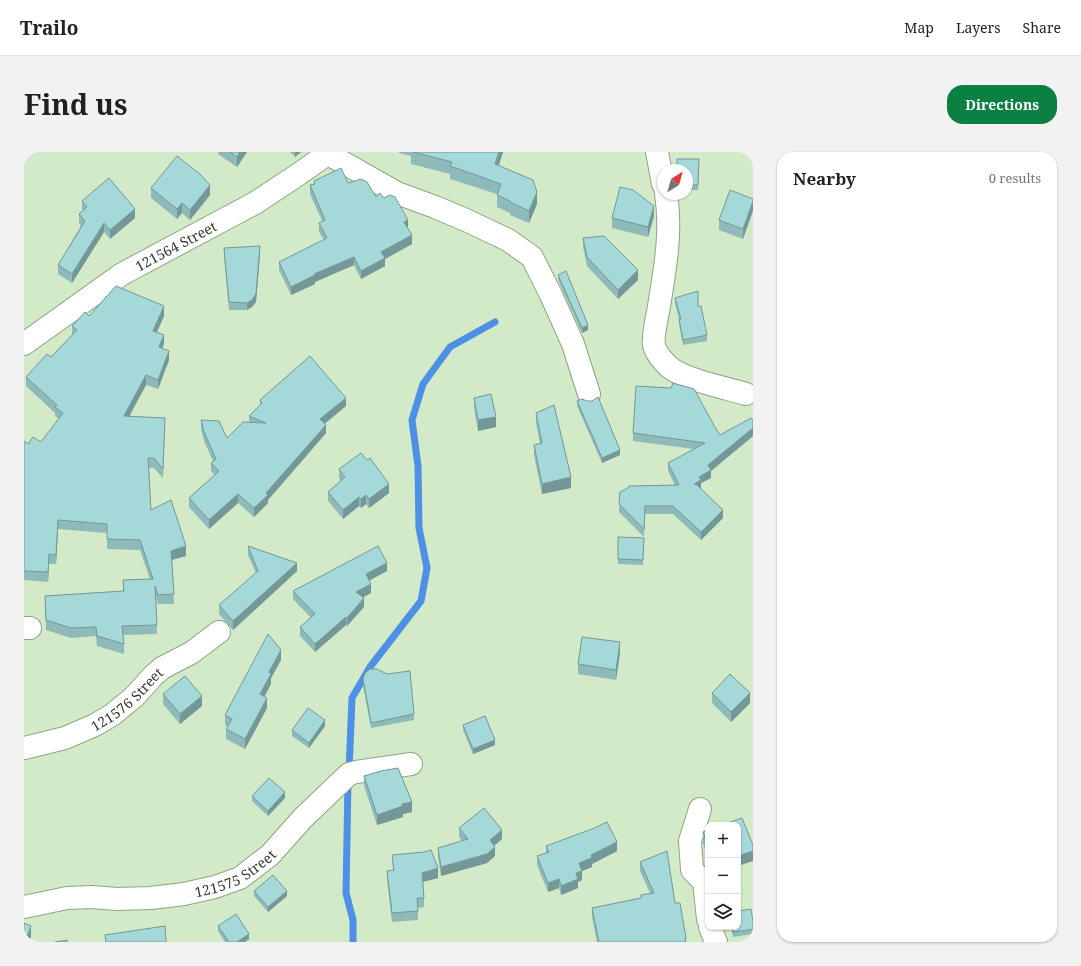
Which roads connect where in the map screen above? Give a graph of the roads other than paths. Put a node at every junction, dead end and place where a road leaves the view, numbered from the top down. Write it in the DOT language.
graph roads {
  1 [pos="657,152"];
  2 [pos="329,153"];
  3 [pos="659,164"];
  4 [pos="666,200"];
  5 [pos="24,344"];
  6 [pos="589,394"];
  7 [pos="746,394"];
  8 [pos="219,632"];
  9 [pos="24,748"];
  10 [pos="411,764"];
  11 [pos="700,810"];
  12 [pos="705,894"];
  13 [pos="24,907"];
  14 [pos="711,930"];
  15 [pos="716,942"];
  1 -- 3 [label="street"];
  2 -- 5 [label="street, 121564 Street"];
  2 -- 6 [label="street"];
  4 -- 7 [label="street"];
  8 -- 9 [label="street, 121576 Street"];
  10 -- 13 [label="street, 121575 Street"];
  11 -- 12 [label="street"];
  14 -- 15 [label="street"];
}
